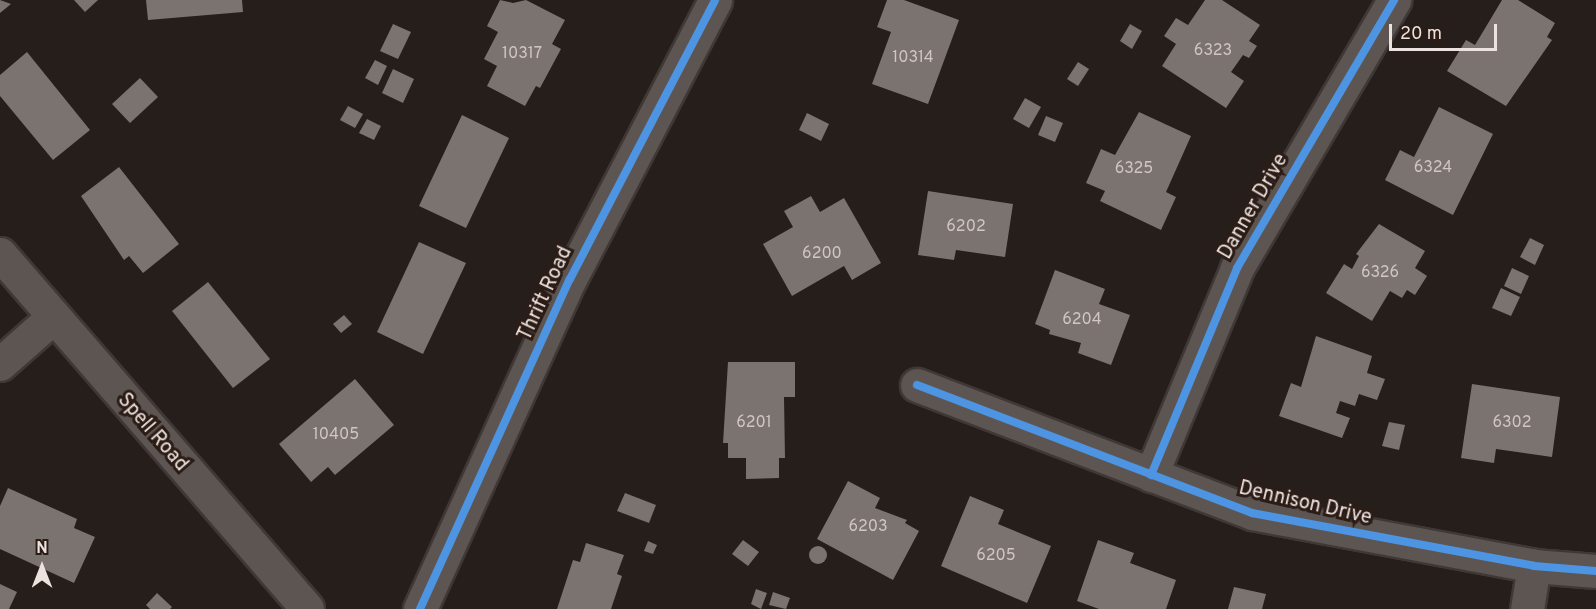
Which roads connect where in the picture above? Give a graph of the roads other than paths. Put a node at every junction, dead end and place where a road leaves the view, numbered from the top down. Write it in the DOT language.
graph roads {
  1 [pos="715,0"];
  2 [pos="1394,0"];
  3 [pos="0,254"];
  4 [pos="52,318"];
  5 [pos="0,364"];
  6 [pos="918,385"];
  7 [pos="1151,475"];
  8 [pos="1534,566"];
  9 [pos="1596,570"];
  10 [pos="307,609"];
  11 [pos="420,609"];
  12 [pos="1527,609"];
  1 -- 11 [label="street, Thrift Road"];
  2 -- 7 [label="street, Danner Drive"];
  3 -- 4 [label="street, Spell Road"];
  4 -- 5 [label="street"];
  4 -- 10 [label="street, Spell Road"];
  6 -- 7 [label="street, Dennison Drive"];
  7 -- 8 [label="street, Dennison Drive"];
  8 -- 9 [label="street, Dennison Drive"];
  8 -- 12 [label="street"];
}
